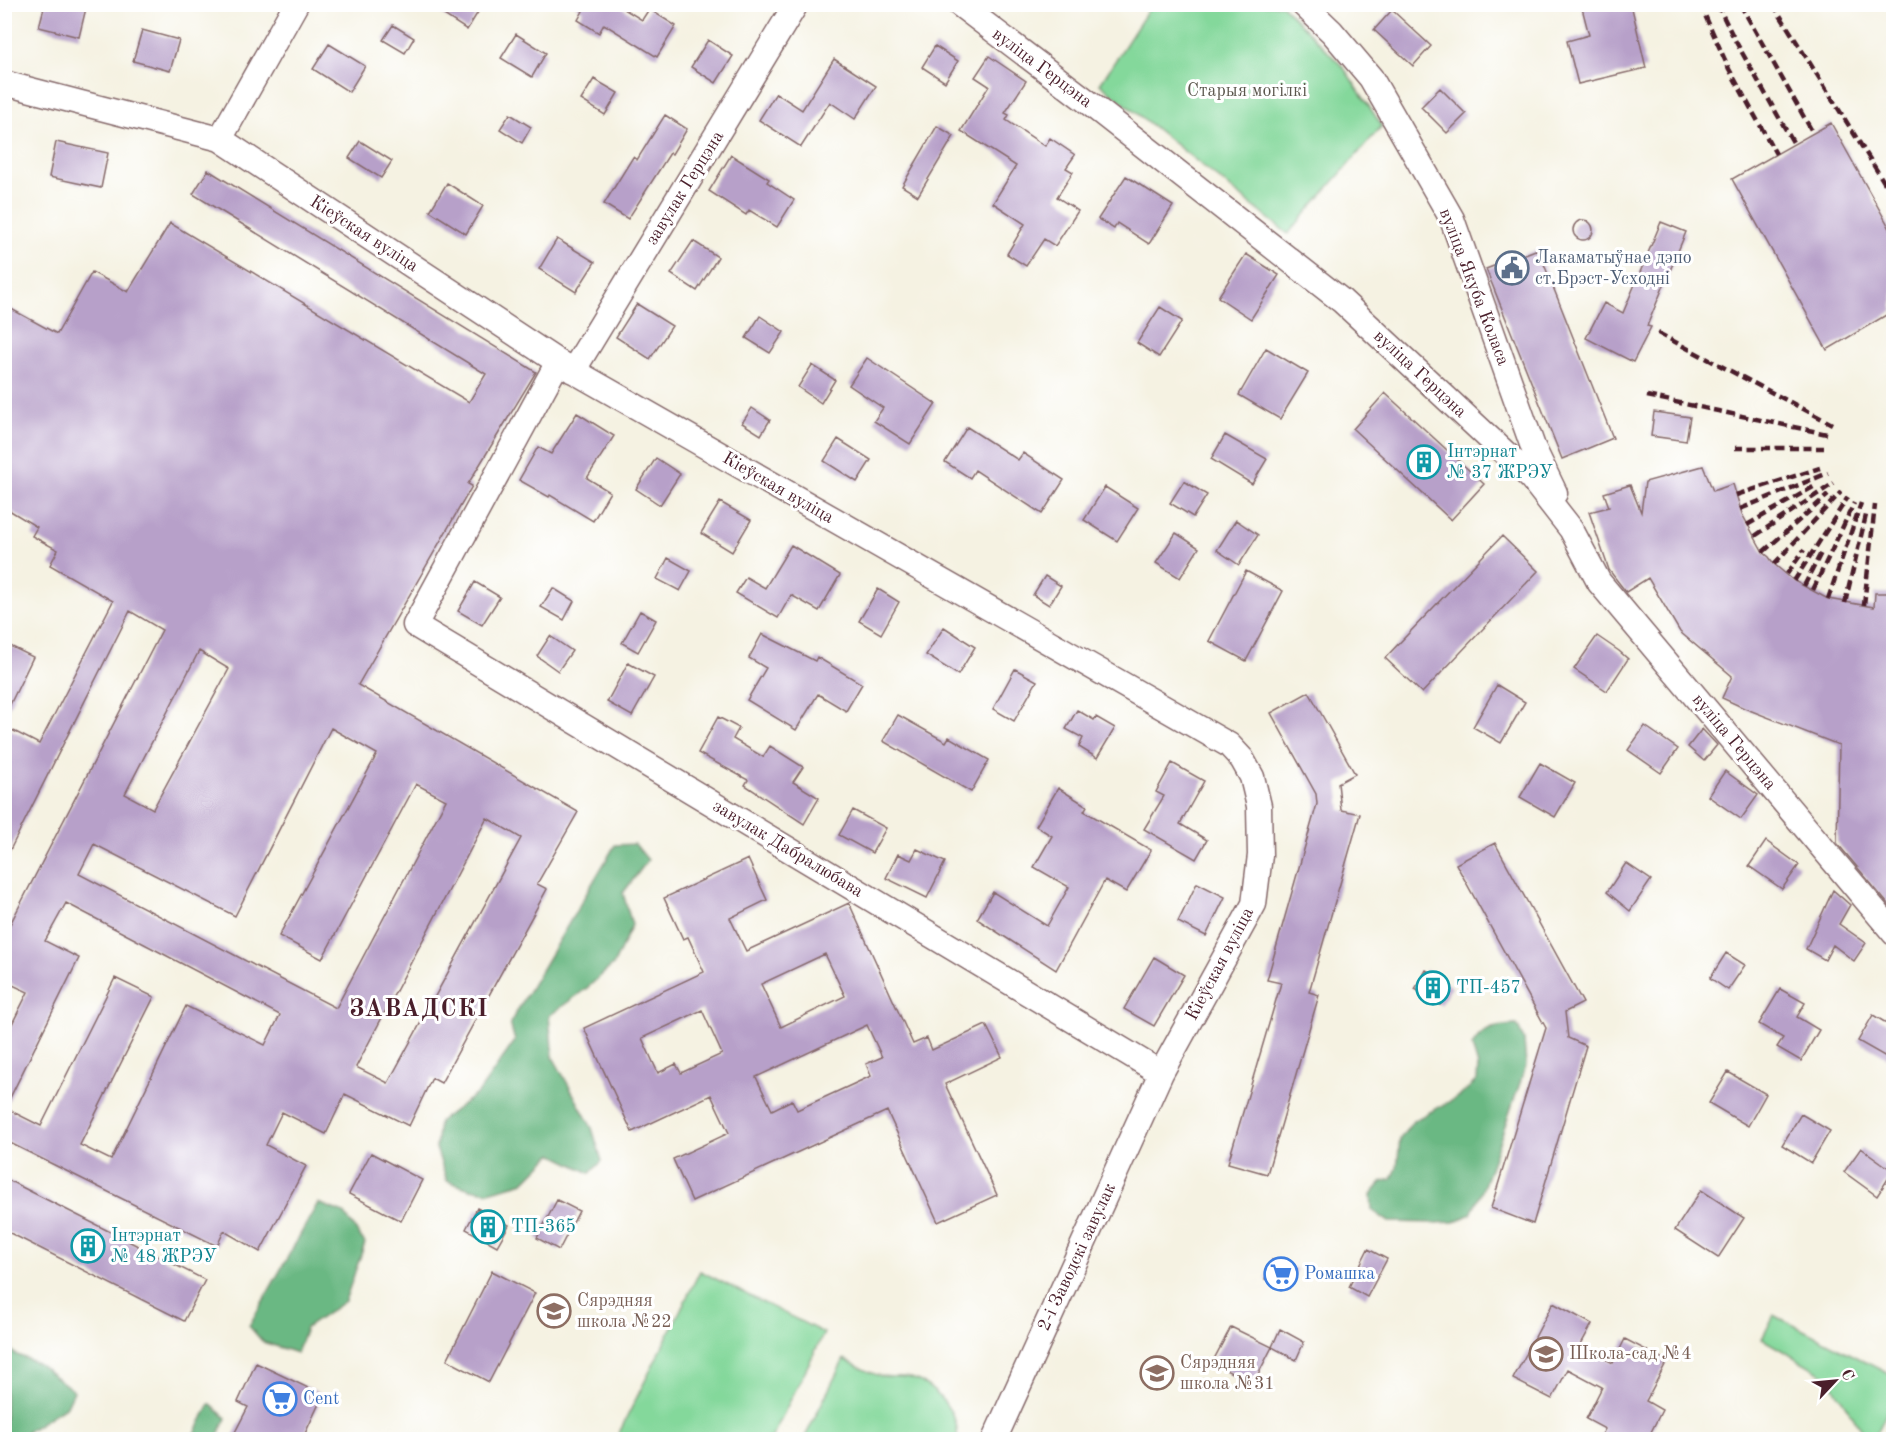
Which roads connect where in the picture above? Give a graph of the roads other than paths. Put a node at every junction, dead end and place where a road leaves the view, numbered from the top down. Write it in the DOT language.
graph roads {
  1 [pos="296,4"];
  2 [pos="796,4"];
  3 [pos="958,4"];
  4 [pos="1304,4"];
  5 [pos="4,82"];
  6 [pos="220,139"];
  7 [pos="566,367"];
  8 [pos="1571,529"];
  9 [pos="415,625"];
  10 [pos="1893,933"];
  11 [pos="1161,1073"];
  12 [pos="994,1440"];
  1 -- 6 [label="street"];
  2 -- 7 [label="street, завулак Герцэна"];
  3 -- 8 [label="street, вуліца Герцэна"];
  4 -- 8 [label="street, вуліца Якуба Коласа"];
  5 -- 6 [label="street, Кіеўская вуліца"];
  6 -- 7 [label="street, Кіеўская вуліца"];
  7 -- 9 [label="street, завулак Герцэна"];
  7 -- 11 [label="street, Кіеўская вуліца"];
  8 -- 10 [label="street, вуліца Герцэна"];
  9 -- 11 [label="street, завулак Дабралюбава"];
  11 -- 12 [label="street, 2-і Заводскі завулак"];
}
